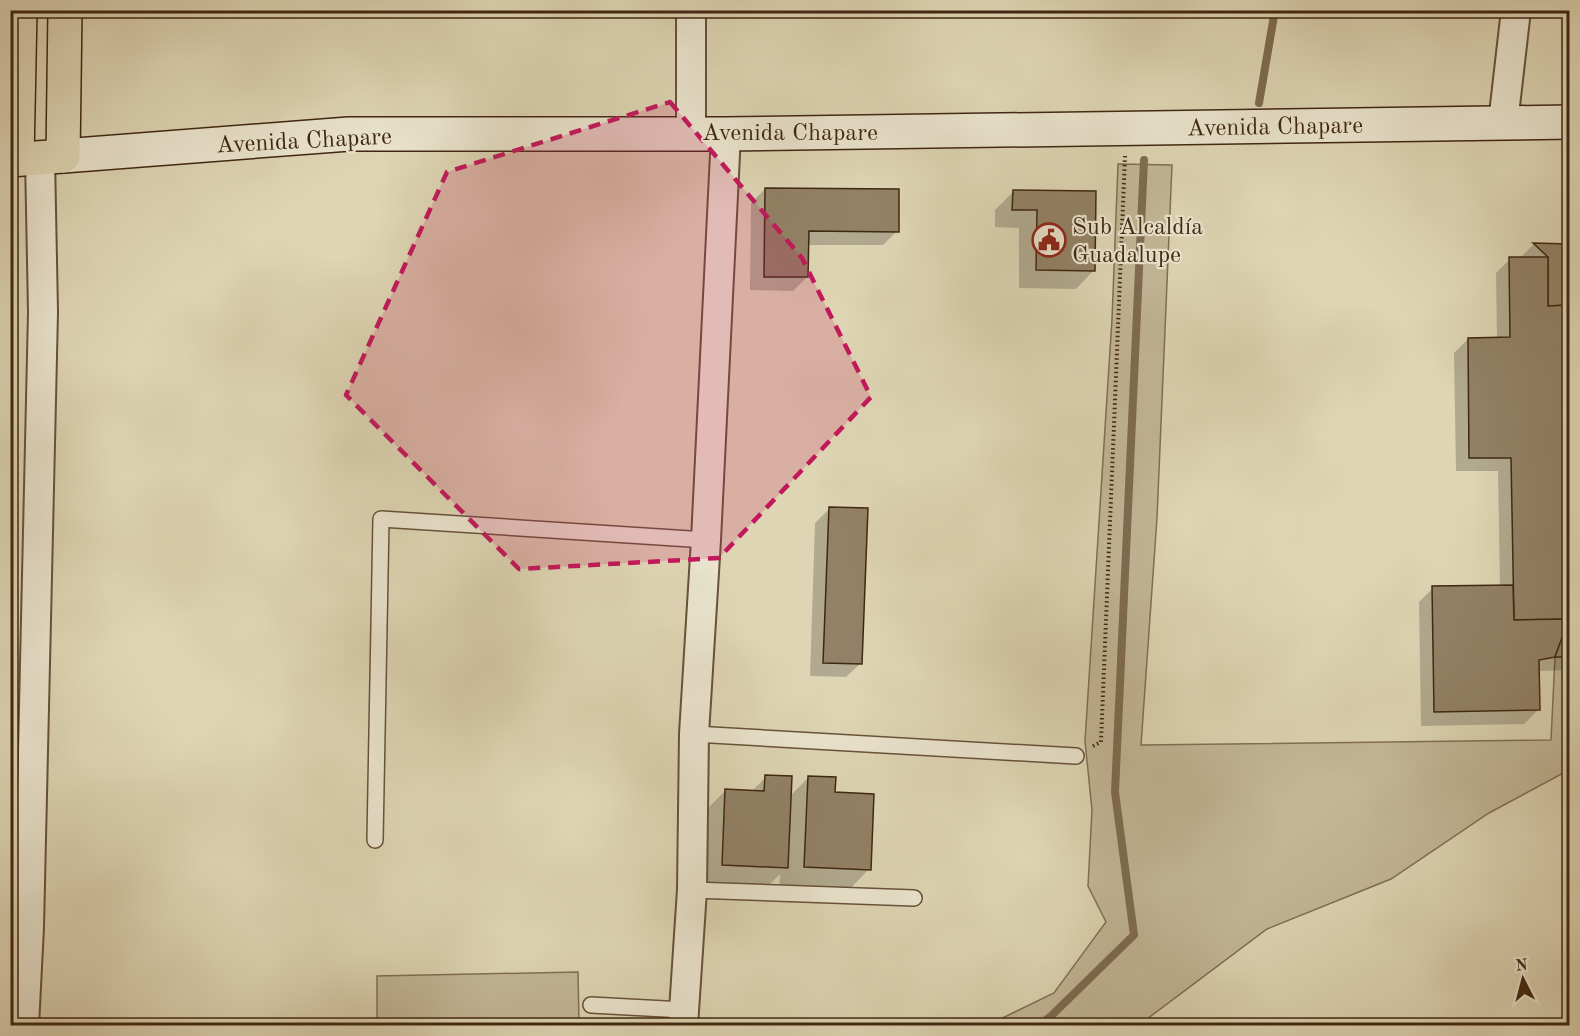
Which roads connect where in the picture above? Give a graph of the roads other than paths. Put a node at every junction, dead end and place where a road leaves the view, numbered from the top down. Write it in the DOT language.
graph roads {
  1 [pos="20,10"];
  2 [pos="65,10"];
  3 [pos="691,10"];
  4 [pos="1516,10"];
  5 [pos="1569,122"];
  6 [pos="1503,123"];
  7 [pos="691,133"];
  8 [pos="726,134"];
  9 [pos="33,158"];
  10 [pos="706,540"];
  11 [pos="694,734"];
  12 [pos="1076,756"];
  13 [pos="375,840"];
  14 [pos="692,890"];
  15 [pos="914,897"];
  16 [pos="20,927"];
  17 [pos="591,1005"];
  18 [pos="683,1018"];
  19 [pos="24,1026"];
  1 -- 9 [label="main road"];
  2 -- 9 [label="main road"];
  3 -- 7 [label="street"];
  4 -- 6 [label="street"];
  5 -- 6 [label="main road, Avenida Chapare"];
  6 -- 8 [label="main road, Avenida Chapare"];
  7 -- 8 [label="main road, Avenida Chapare"];
  7 -- 9 [label="main road, Avenida Chapare"];
  8 -- 10 [label="street"];
  9 -- 16 [label="street"];
  10 -- 11 [label="street"];
  10 -- 13 [label="lane"];
  11 -- 12 [label="lane"];
  11 -- 14 [label="street"];
  14 -- 15 [label="lane"];
  14 -- 18 [label="street"];
  16 -- 19 [label="street"];
  17 -- 18 [label="lane"];
}
